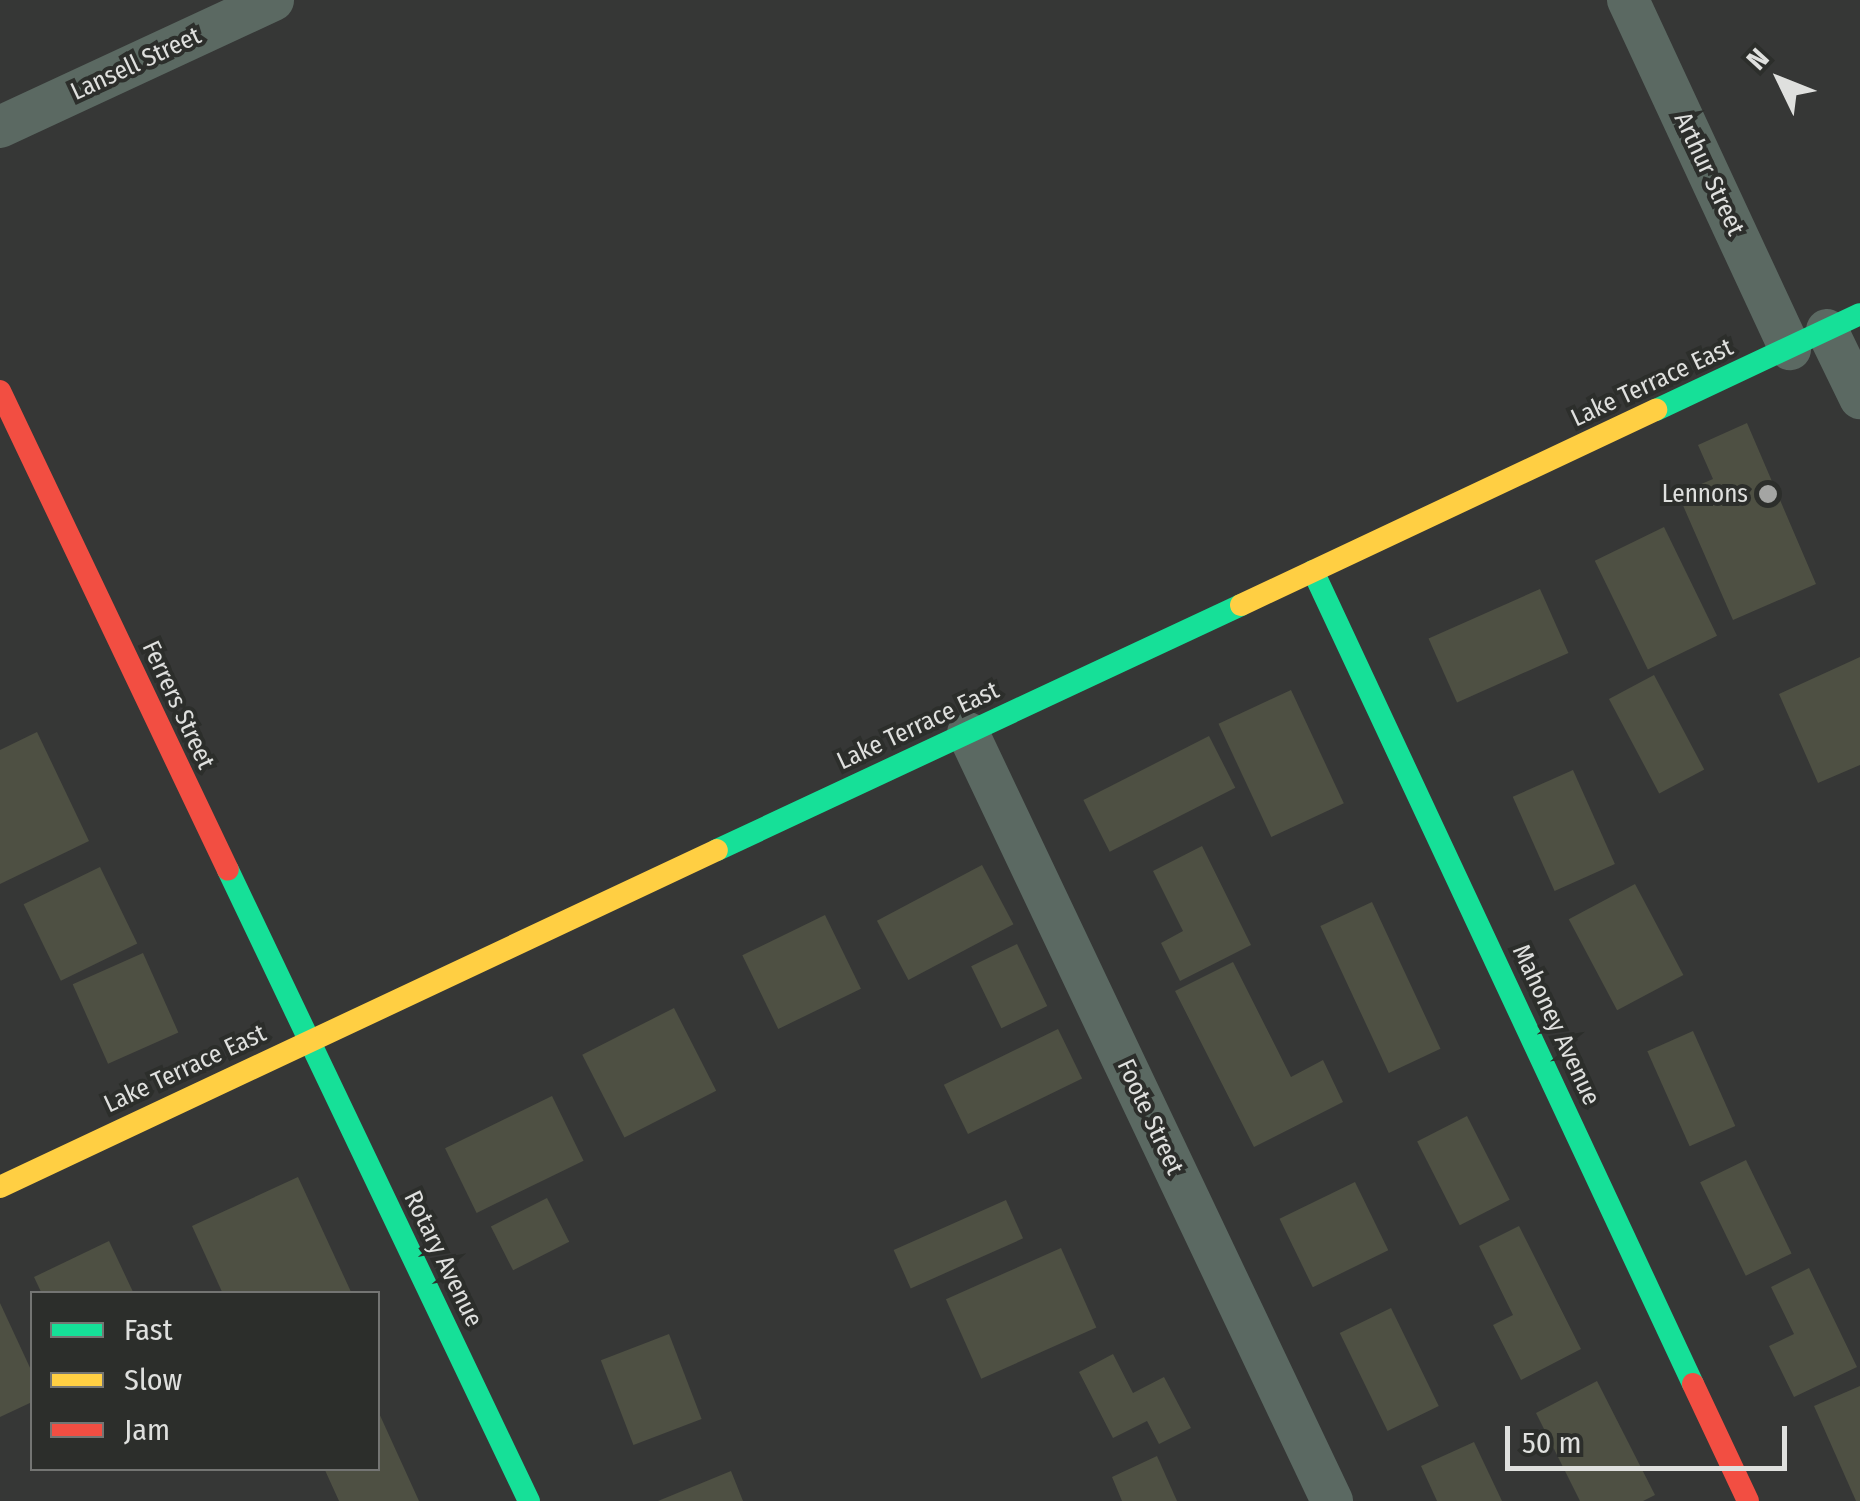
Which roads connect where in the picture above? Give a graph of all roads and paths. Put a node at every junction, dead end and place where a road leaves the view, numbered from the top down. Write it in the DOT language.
graph roads {
  1 [pos="273,0"];
  2 [pos="1628,0"];
  3 [pos="0,127"];
  4 [pos="1826,331"];
  5 [pos="0,391"];
  6 [pos="1860,398"];
  7 [pos="1313,572"];
  8 [pos="968,733"];
  9 [pos="307,1042"];
  10 [pos="0,1187"];
  11 [pos="529,1501"];
  12 [pos="1332,1501"];
  13 [pos="1748,1501"];
  1 -- 3 [label="street, Lansell Street"];
  2 -- 4 [label="street, Arthur Street"];
  4 -- 6 [label="street, Arthur Street"];
  4 -- 7 [label="street, Lake Terrace East"];
  5 -- 9 [label="street, Ferrers Street"];
  7 -- 8 [label="street, Lake Terrace East"];
  7 -- 13 [label="street, Mahoney Avenue"];
  8 -- 9 [label="street, Lake Terrace East"];
  8 -- 12 [label="street, Foote Street"];
  9 -- 10 [label="street, Lake Terrace East"];
  9 -- 11 [label="street, Rotary Avenue"];
}
